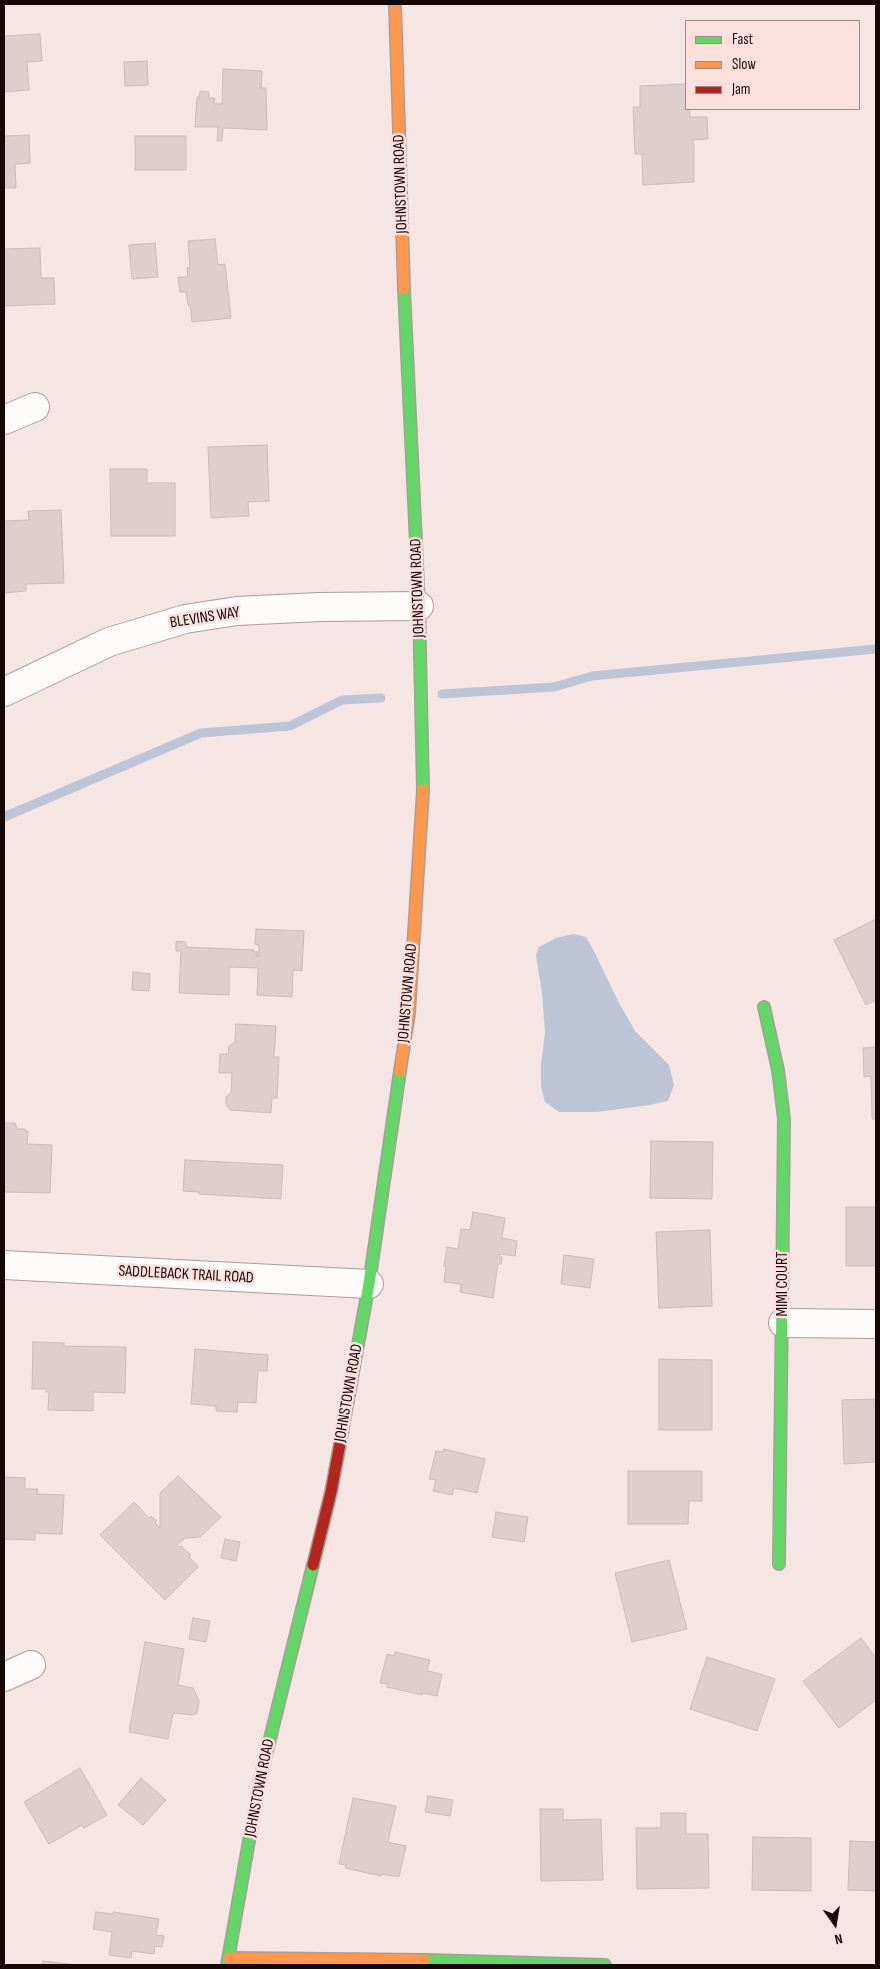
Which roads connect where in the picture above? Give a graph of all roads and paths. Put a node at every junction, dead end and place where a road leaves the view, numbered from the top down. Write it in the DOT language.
graph roads {
  1 [pos="395,4"];
  2 [pos="35,407"];
  3 [pos="4,420"];
  4 [pos="419,606"];
  5 [pos="4,692"];
  6 [pos="764,1007"];
  7 [pos="4,1265"];
  8 [pos="369,1284"];
  9 [pos="783,1323"];
  10 [pos="876,1324"];
  11 [pos="779,1564"];
  12 [pos="31,1665"];
  13 [pos="4,1677"];
  14 [pos="228,1962"];
  15 [pos="604,1965"];
  1 -- 4 [label="main road, JOHNSTOWN ROAD"];
  2 -- 3 [label="street"];
  4 -- 5 [label="street, BLEVINS WAY"];
  4 -- 8 [label="main road, JOHNSTOWN ROAD"];
  6 -- 9 [label="main road, MIMI COURT"];
  7 -- 8 [label="street, SADDLEBACK TRAIL ROAD"];
  8 -- 14 [label="main road, JOHNSTOWN ROAD"];
  9 -- 10 [label="street"];
  9 -- 11 [label="main road, MIMI COURT"];
  12 -- 13 [label="street"];
  14 -- 15 [label="main road"];
}
